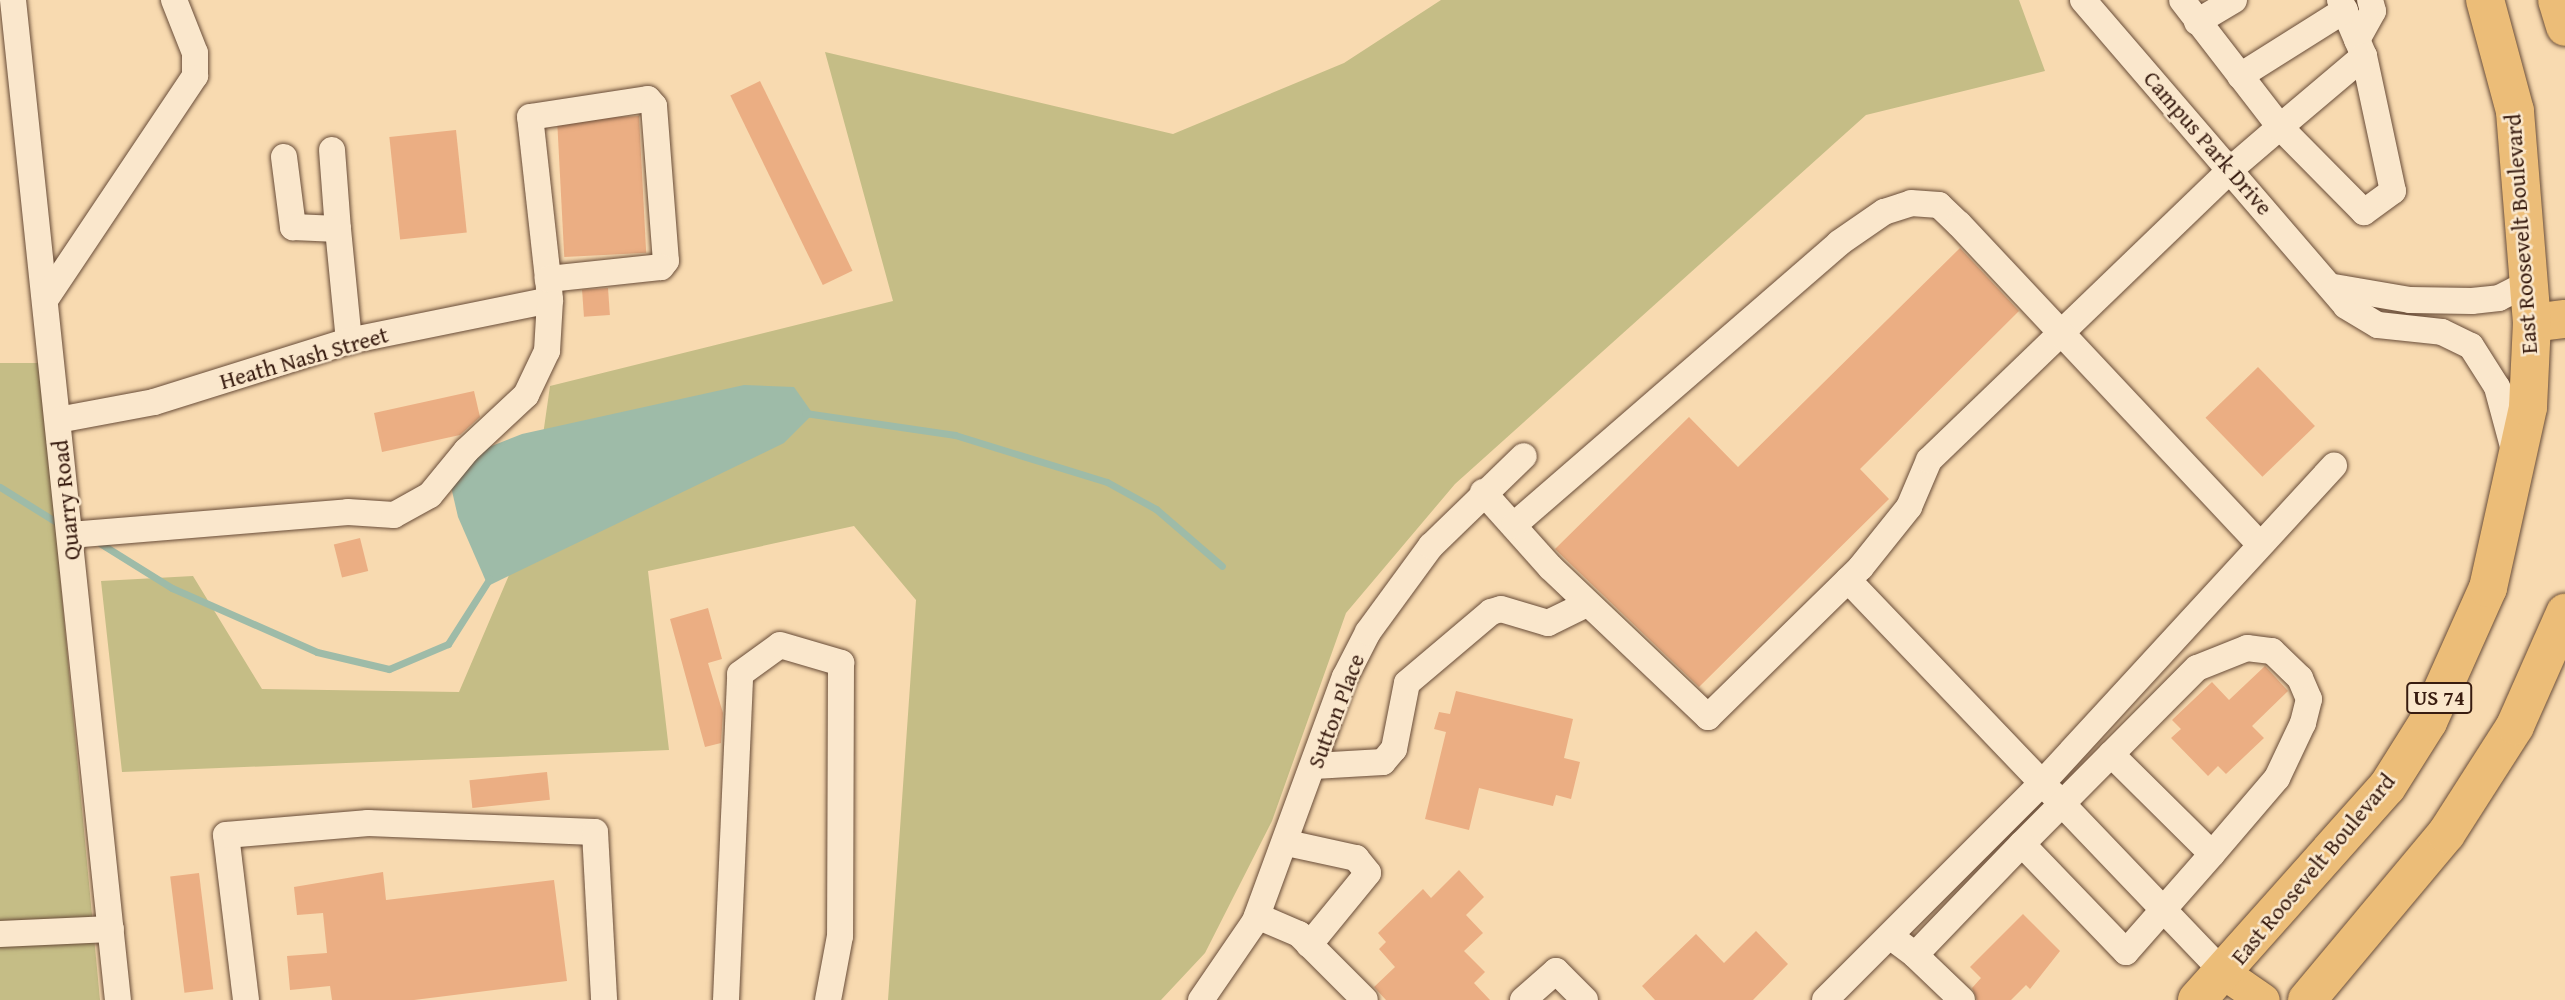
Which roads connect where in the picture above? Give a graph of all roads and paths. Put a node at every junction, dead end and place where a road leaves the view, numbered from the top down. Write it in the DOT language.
graph roads {
  1 [pos="13,0"];
  2 [pos="174,0"];
  3 [pos="2082,0"];
  4 [pos="2182,0"];
  5 [pos="2234,0"];
  6 [pos="2370,0"];
  7 [pos="2485,0"];
  8 [pos="2343,5"];
  9 [pos="2197,22"];
  10 [pos="2361,48"];
  11 [pos="2240,76"];
  12 [pos="2280,127"];
  13 [pos="332,150"];
  14 [pos="284,157"];
  15 [pos="2231,169"];
  16 [pos="338,229"];
  17 [pos="2529,283"];
  18 [pos="2334,286"];
  19 [pos="549,290"];
  20 [pos="45,300"];
  21 [pos="2549,321"];
  22 [pos="2062,333"];
  23 [pos="349,341"];
  24 [pos="58,420"];
  25 [pos="1524,456"];
  26 [pos="2516,462"];
  27 [pos="2334,465"];
  28 [pos="1483,492"];
  29 [pos="1514,525"];
  30 [pos="70,535"];
  31 [pos="2258,542"];
  32 [pos="1848,580"];
  33 [pos="1587,604"];
  34 [pos="2565,613"];
  35 [pos="2171,639"];
  36 [pos="2197,668"];
  37 [pos="2111,754"];
  38 [pos="1314,766"];
  39 [pos="2043,782"];
  40 [pos="2063,802"];
  41 [pos="1287,843"];
  42 [pos="2022,844"];
  43 [pos="2212,854"];
  44 [pos="2163,909"];
  45 [pos="1257,916"];
  46 [pos="111,929"];
  47 [pos="0,934"];
  48 [pos="1890,936"];
  49 [pos="1310,945"];
  50 [pos="1915,955"];
  51 [pos="2224,973"];
  52 [pos="118,1000"];
  53 [pos="246,1000"];
  54 [pos="604,1000"];
  55 [pos="726,1000"];
  56 [pos="828,1000"];
  57 [pos="1201,1000"];
  58 [pos="1365,1000"];
  59 [pos="1523,1000"];
  60 [pos="1585,1000"];
  61 [pos="1825,1000"];
  62 [pos="1962,1000"];
  63 [pos="2197,1000"];
  64 [pos="2263,1000"];
  65 [pos="2307,1000"];
  1 -- 20 [label="street, Quarry Road"];
  2 -- 20 [label="street"];
  3 -- 15 [label="street, Campus Park Drive"];
  4 -- 9 [label="street"];
  5 -- 9 [label="street"];
  6 -- 10 [label="street"];
  7 -- 17 [label="highway, East Roosevelt Boulevard / US 74"];
  8 -- 10 [label="street"];
  8 -- 11 [label="street"];
  9 -- 11 [label="street"];
  10 -- 12 [label="street"];
  10 -- 12 [label="street"];
  11 -- 12 [label="street"];
  12 -- 15 [label="street"];
  13 -- 16 [label="street"];
  14 -- 16 [label="street"];
  15 -- 18 [label="street, Campus Park Drive"];
  15 -- 22 [label="street"];
  16 -- 23 [label="street"];
  17 -- 18 [label="street"];
  17 -- 21 [label="highway, East Roosevelt Boulevard / US 74"];
  18 -- 26 [label="street, Campus Park Drive"];
  19 -- 19 [label="street, Heath Nash Street"];
  19 -- 23 [label="street, Heath Nash Street"];
  19 -- 30 [label="street"];
  20 -- 24 [label="street, Quarry Road"];
  21 -- 26 [label="highway, East Roosevelt Boulevard / US 74"];
  22 -- 29 [label="street"];
  22 -- 31 [label="street"];
  22 -- 32 [label="street"];
  23 -- 24 [label="street, Heath Nash Street"];
  24 -- 30 [label="street, Quarry Road"];
  25 -- 28 [label="street, Sutton Place"];
  26 -- 51 [label="highway, East Roosevelt Boulevard / US 74"];
  27 -- 31 [label="street"];
  28 -- 29 [label="street"];
  28 -- 38 [label="street, Sutton Place"];
  29 -- 33 [label="street"];
  30 -- 46 [label="street, Quarry Road"];
  31 -- 35 [label="street"];
  32 -- 33 [label="street"];
  32 -- 39 [label="street"];
  33 -- 38 [label="street"];
  34 -- 65 [label="highway"];
  35 -- 36 [label="street"];
  35 -- 39 [label="street"];
  36 -- 37 [label="street"];
  36 -- 43 [label="street"];
  37 -- 40 [label="street"];
  37 -- 43 [label="street"];
  38 -- 41 [label="street, Sutton Place"];
  39 -- 40 [label="street"];
  39 -- 48 [label="street"];
  40 -- 42 [label="street"];
  40 -- 44 [label="street"];
  41 -- 45 [label="street, Sutton Place"];
  41 -- 49 [label="street"];
  42 -- 44 [label="street"];
  42 -- 50 [label="street"];
  43 -- 44 [label="street"];
  44 -- 51 [label="street"];
  45 -- 49 [label="street"];
  45 -- 57 [label="street, Sutton Place"];
  46 -- 47 [label="street"];
  46 -- 52 [label="street, Quarry Road"];
  48 -- 50 [label="street"];
  48 -- 61 [label="street"];
  49 -- 58 [label="street"];
  50 -- 62 [label="street"];
  51 -- 63 [label="highway, East Roosevelt Boulevard / US 74"];
  51 -- 64 [label="main road"];
  53 -- 54 [label="street"];
  55 -- 56 [label="street"];
  59 -- 60 [label="street"];
}
